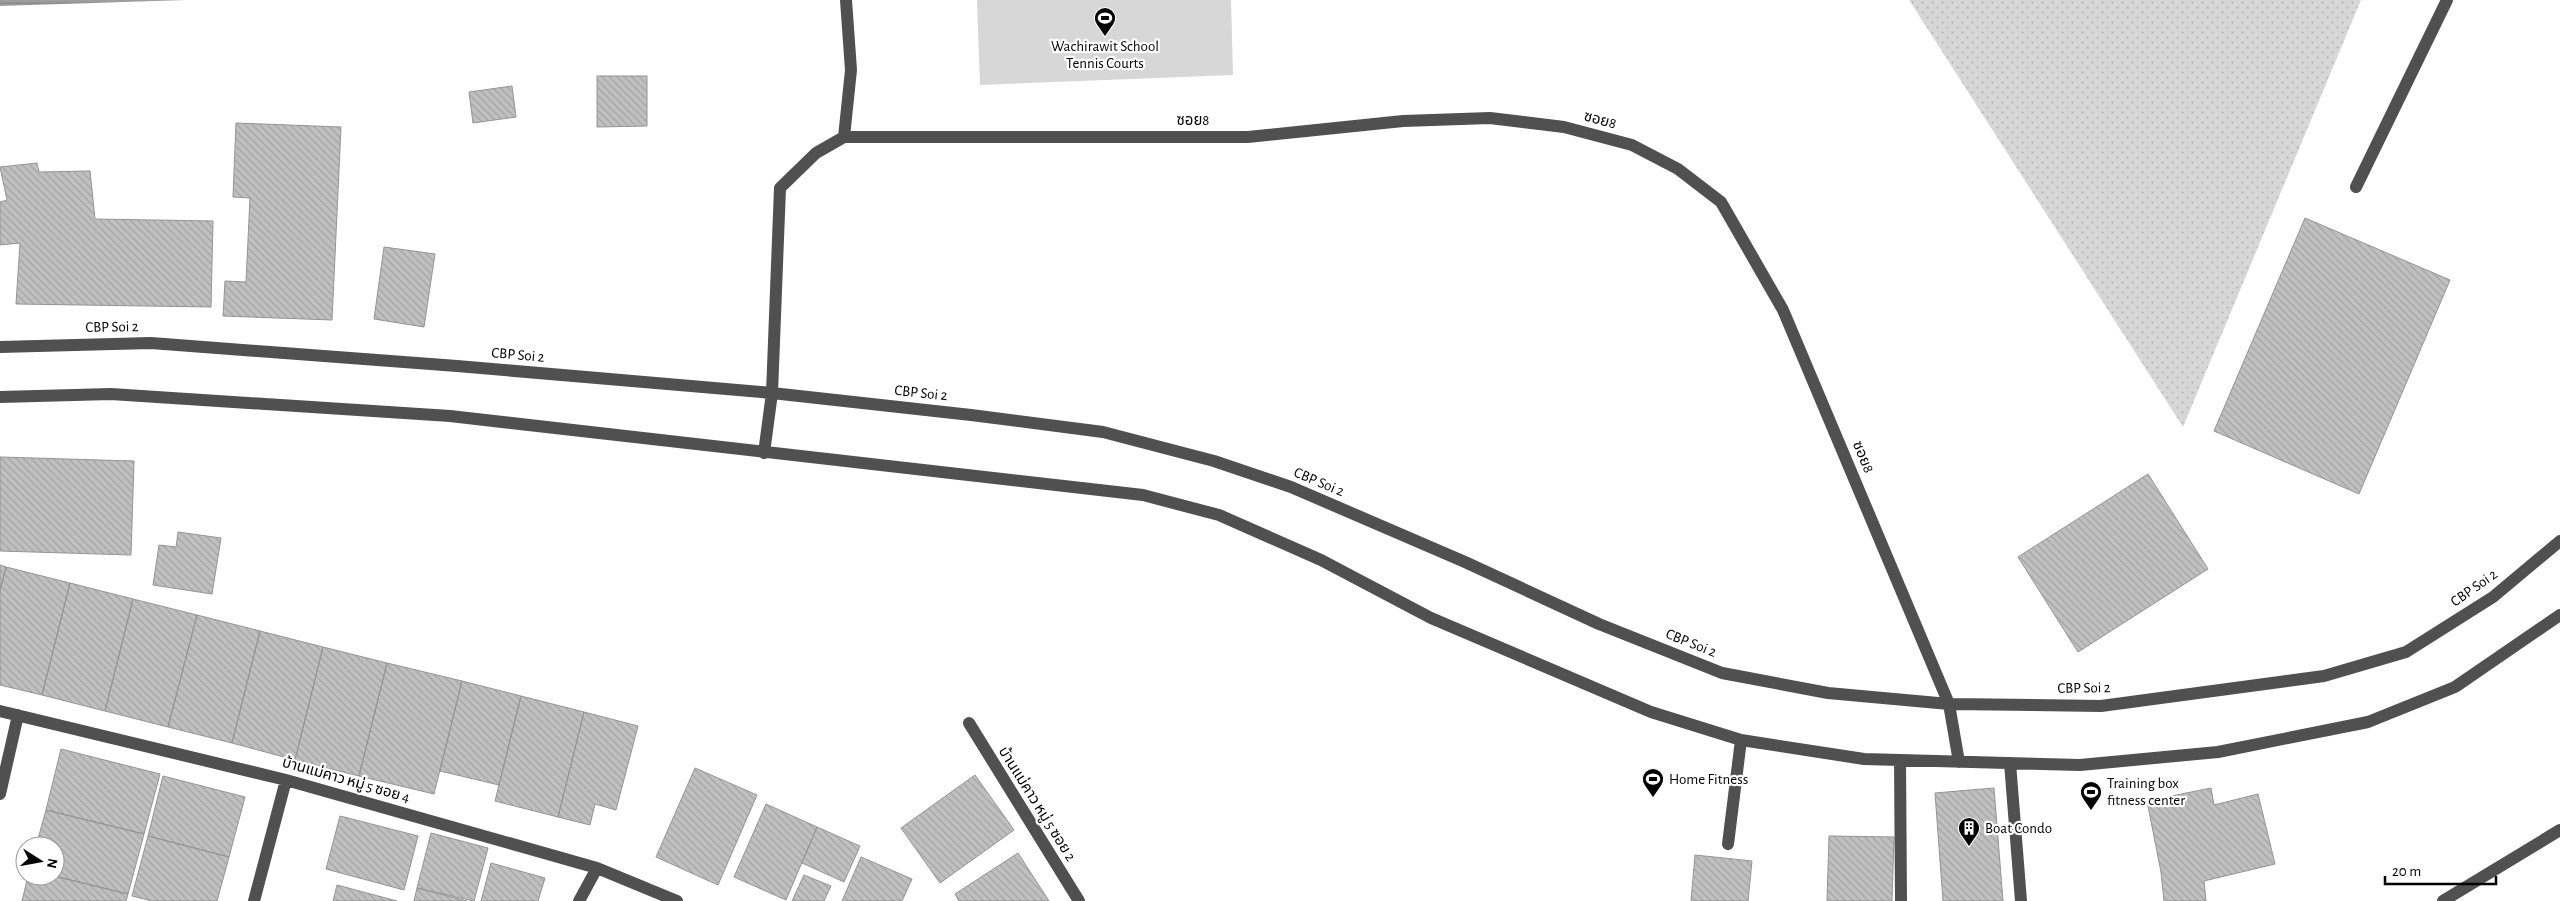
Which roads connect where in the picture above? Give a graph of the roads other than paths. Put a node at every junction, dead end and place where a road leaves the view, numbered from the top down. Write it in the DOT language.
graph roads {
  1 [pos="846,0"];
  2 [pos="2447,0"];
  3 [pos="844,137"];
  4 [pos="2356,186"];
  5 [pos="0,347"];
  6 [pos="772,392"];
  7 [pos="0,397"];
  8 [pos="764,453"];
  9 [pos="2560,542"];
  10 [pos="2560,615"];
  11 [pos="1948,704"];
  12 [pos="0,711"];
  13 [pos="18,715"];
  14 [pos="969,723"];
  15 [pos="1741,740"];
  16 [pos="1900,760"];
  17 [pos="1958,762"];
  18 [pos="2010,764"];
  19 [pos="286,780"];
  20 [pos="0,794"];
  21 [pos="2560,830"];
  22 [pos="1728,844"];
  23 [pos="597,868"];
  24 [pos="254,901"];
  25 [pos="579,901"];
  26 [pos="677,901"];
  27 [pos="1079,901"];
  28 [pos="1901,901"];
  29 [pos="2021,901"];
  30 [pos="2443,901"];
  1 -- 3 [label="street"];
  2 -- 4 [label="street"];
  3 -- 6 [label="street"];
  3 -- 11 [label="street, ซอย8"];
  5 -- 6 [label="street, CBP Soi 2"];
  6 -- 8 [label="street"];
  6 -- 11 [label="street, CBP Soi 2"];
  7 -- 8 [label="street"];
  8 -- 15 [label="street"];
  9 -- 11 [label="street, CBP Soi 2"];
  10 -- 18 [label="street"];
  11 -- 17 [label="street, ซอย8"];
  12 -- 13 [label="street, บ้านแม่คาว หมู่ 5 ซอย 4"];
  13 -- 19 [label="street, บ้านแม่คาว หมู่ 5 ซอย 4"];
  13 -- 20 [label="street"];
  14 -- 27 [label="street, บ้านแม่คาว หมู่ 5 ซอย 2"];
  15 -- 16 [label="street"];
  15 -- 22 [label="street"];
  16 -- 17 [label="street"];
  16 -- 28 [label="street"];
  17 -- 18 [label="street"];
  18 -- 29 [label="street"];
  19 -- 23 [label="street, บ้านแม่คาว หมู่ 5 ซอย 4"];
  19 -- 24 [label="street"];
  21 -- 30 [label="street"];
  23 -- 25 [label="street"];
  23 -- 26 [label="street, บ้านแม่คาว หมู่ 5 ซอย 4"];
}
